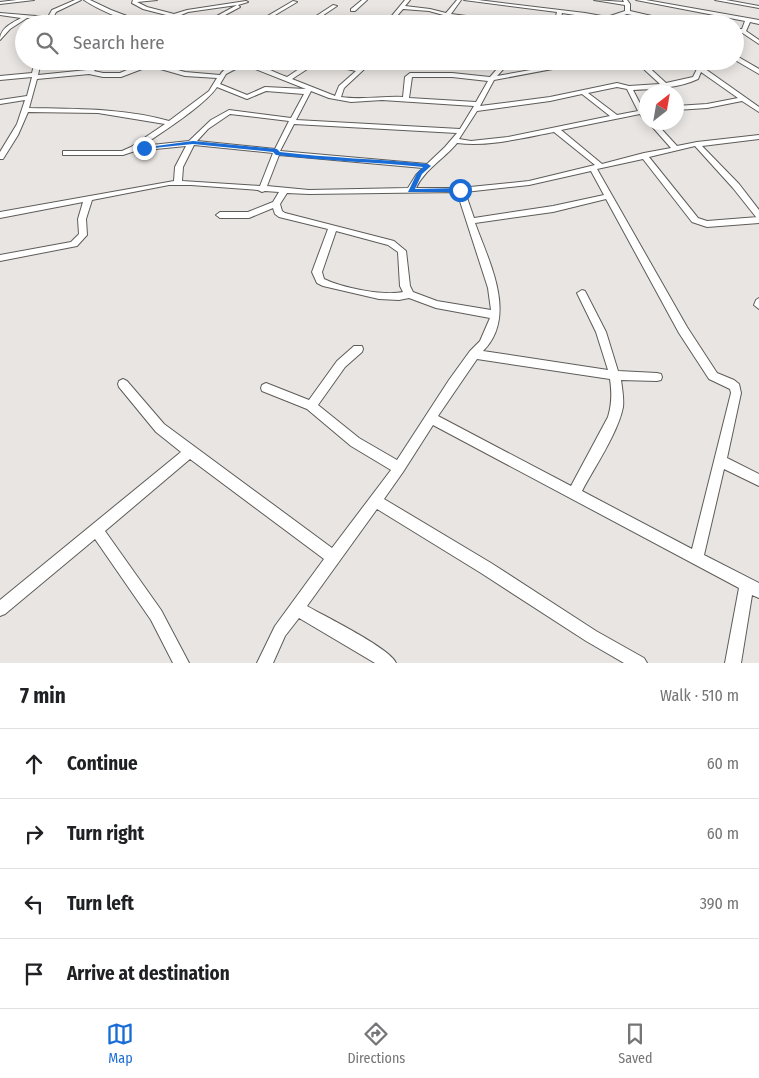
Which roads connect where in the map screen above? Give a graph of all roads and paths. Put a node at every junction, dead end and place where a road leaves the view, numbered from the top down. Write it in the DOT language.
graph roads {
  1 [pos="32,0"];
  2 [pos="79,0"];
  3 [pos="86,0"];
  4 [pos="136,0"];
  5 [pos="155,0"];
  6 [pos="365,0"];
  7 [pos="408,0"];
  8 [pos="458,0"];
  9 [pos="466,0"];
  10 [pos="596,0"];
  11 [pos="638,0"];
  12 [pos="717,0"];
  13 [pos="248,1"];
  14 [pos="543,1"];
  15 [pos="295,2"];
  16 [pos="627,2"];
  17 [pos="1,4"];
  18 [pos="494,4"];
  19 [pos="335,6"];
  20 [pos="402,7"];
  21 [pos="759,7"];
  22 [pos="538,8"];
  23 [pos="353,10"];
  24 [pos="560,11"];
  25 [pos="627,12"];
  26 [pos="0,14"];
  27 [pos="447,14"];
  28 [pos="52,15"];
  29 [pos="119,15"];
  30 [pos="171,15"];
  31 [pos="177,15"];
  32 [pos="222,15"];
  33 [pos="272,15"];
  34 [pos="320,15"];
  35 [pos="395,15"];
  36 [pos="469,15"];
  37 [pos="491,15"];
  38 [pos="559,15"];
  39 [pos="584,15"];
  40 [pos="619,15"];
  41 [pos="641,15"];
  42 [pos="720,15"];
  43 [pos="15,16"];
  44 [pos="744,19"];
  45 [pos="748,20"];
  46 [pos="759,22"];
  47 [pos="15,23"];
  48 [pos="744,29"];
  49 [pos="744,32"];
  50 [pos="0,38"];
  51 [pos="759,42"];
  52 [pos="744,63"];
  53 [pos="36,70"];
  54 [pos="133,70"];
  55 [pos="172,70"];
  56 [pos="229,70"];
  57 [pos="262,70"];
  58 [pos="302,70"];
  59 [pos="360,70"];
  60 [pos="499,70"];
  61 [pos="541,70"];
  62 [pos="647,70"];
  63 [pos="699,70"];
  64 [pos="703,70"];
  65 [pos="89,72"];
  66 [pos="759,72"];
  67 [pos="35,76"];
  68 [pos="221,77"];
  69 [pos="0,78"];
  70 [pos="490,79"];
  71 [pos="287,80"];
  72 [pos="217,85"];
  73 [pos="663,85"];
  74 [pos="669,85"];
  75 [pos="639,87"];
  76 [pos="629,88"];
  77 [pos="308,90"];
  78 [pos="583,92"];
  79 [pos="30,98"];
  80 [pos="338,98"];
  81 [pos="742,98"];
  82 [pos="406,100"];
  83 [pos="0,102"];
  84 [pos="477,106"];
  85 [pos="639,106"];
  86 [pos="684,107"];
  87 [pos="26,110"];
  88 [pos="759,110"];
  89 [pos="639,115"];
  90 [pos="615,117"];
  91 [pos="293,121"];
  92 [pos="170,123"];
  93 [pos="556,130"];
  94 [pos="658,130"];
  95 [pos="461,131"];
  96 [pos="759,136"];
  97 [pos="455,141"];
  98 [pos="193,143"];
  99 [pos="697,144"];
  100 [pos="139,147"];
  101 [pos="676,149"];
  102 [pos="276,152"];
  103 [pos="66,153"];
  104 [pos="644,155"];
  105 [pos="0,157"];
  106 [pos="428,166"];
  107 [pos="596,167"];
  108 [pos="178,183"];
  109 [pos="262,190"];
  110 [pos="460,190"];
  111 [pos="284,191"];
  112 [pos="411,191"];
  113 [pos="609,196"];
  114 [pos="88,199"];
  115 [pos="276,204"];
  116 [pos="0,215"];
  117 [pos="220,215"];
  118 [pos="759,215"];
  119 [pos="759,220"];
  120 [pos="471,221"];
  121 [pos="333,227"];
  122 [pos="0,258"];
  123 [pos="582,293"];
  124 [pos="409,294"];
  125 [pos="496,315"];
  126 [pos="358,349"];
  127 [pos="474,354"];
  128 [pos="614,375"];
  129 [pos="658,377"];
  130 [pos="123,384"];
  131 [pos="266,388"];
  132 [pos="311,406"];
  133 [pos="431,418"];
  134 [pos="190,452"];
  135 [pos="720,461"];
  136 [pos="399,468"];
  137 [pos="759,480"];
  138 [pos="574,494"];
  139 [pos="376,501"];
  140 [pos="96,530"];
  141 [pos="334,558"];
  142 [pos="697,558"];
  143 [pos="753,588"];
  144 [pos="296,608"];
  145 [pos="0,609"];
  146 [pos="181,663"];
  147 [pos="265,663"];
  148 [pos="388,663"];
  149 [pos="639,663"];
  150 [pos="733,663"];
  1 -- 17 [label="street"];
  2 -- 28 [label="street"];
  3 -- 29 [label="street"];
  4 -- 5 [label="street"];
  4 -- 30 [label="street"];
  6 -- 23 [label="street"];
  7 -- 20 [label="street"];
  8 -- 27 [label="street"];
  9 -- 18 [label="street"];
  10 -- 16 [label="street"];
  11 -- 42 [label="street"];
  12 -- 21 [label="street"];
  13 -- 31 [label="street"];
  13 -- 32 [label="street"];
  14 -- 22 [label="street"];
  15 -- 33 [label="street"];
  16 -- 25 [label="street"];
  18 -- 22 [label="street"];
  18 -- 37 [label="street"];
  19 -- 34 [label="street"];
  20 -- 27 [label="street"];
  20 -- 35 [label="street"];
  22 -- 24 [label="street"];
  24 -- 38 [label="street"];
  24 -- 39 [label="street"];
  25 -- 40 [label="street"];
  25 -- 41 [label="street"];
  26 -- 43 [label="street"];
  27 -- 36 [label="street"];
  44 -- 45 [label="street"];
  45 -- 46 [label="street"];
  45 -- 48 [label="street"];
  47 -- 50 [label="street"];
  49 -- 51 [label="street"];
  52 -- 66 [label="street"];
  53 -- 67 [label="street"];
  54 -- 65 [label="street"];
  55 -- 68 [label="street"];
  56 -- 68 [label="street"];
  57 -- 71 [label="street"];
  58 -- 71 [label="street"];
  59 -- 80 [label="street"];
  60 -- 70 [label="street"];
  61 -- 70 [label="street"];
  62 -- 73 [label="street"];
  63 -- 74 [label="street"];
  64 -- 81 [label="street"];
  65 -- 67 [label="street"];
  67 -- 69 [label="street"];
  67 -- 79 [label="street"];
  68 -- 72 [label="street"];
  70 -- 82 [label="street"];
  70 -- 84 [label="street"];
  71 -- 77 [label="street"];
  72 -- 77 [label="street"];
  72 -- 92 [label="street"];
  75 -- 76 [label="street"];
  76 -- 78 [label="street"];
  76 -- 85 [label="street"];
  77 -- 80 [label="street"];
  77 -- 91 [label="street"];
  78 -- 84 [label="street"];
  78 -- 90 [label="street"];
  79 -- 83 [label="street"];
  79 -- 87 [label="street"];
  80 -- 82 [label="street"];
  81 -- 86 [label="street"];
  81 -- 88 [label="street"];
  82 -- 84 [label="street"];
  84 -- 95 [label="street"];
  87 -- 92 [label="street"];
  87 -- 105 [label="street"];
  89 -- 90 [label="street"];
  90 -- 93 [label="street"];
  91 -- 95 [label="street"];
  91 -- 98 [label="street"];
  91 -- 102 [label="street"];
  92 -- 100 [label="street"];
  93 -- 97 [label="street"];
  93 -- 107 [label="street"];
  94 -- 101 [label="street"];
  95 -- 97 [label="street"];
  96 -- 99 [label="street"];
  97 -- 106 [label="street"];
  98 -- 100 [label="street"];
  98 -- 102 [label="street"];
  98 -- 108 [label="street"];
  99 -- 101 [label="street"];
  99 -- 118 [label="street"];
  100 -- 103 [label="street"];
  101 -- 104 [label="street"];
  102 -- 106 [label="street"];
  102 -- 109 [label="street"];
  104 -- 107 [label="street"];
  104 -- 119 [label="street"];
  106 -- 112 [label="street"];
  107 -- 110 [label="street"];
  107 -- 113 [label="street"];
  108 -- 109 [label="street"];
  108 -- 114 [label="street"];
  109 -- 111 [label="street"];
  110 -- 112 [label="street"];
  110 -- 120 [label="street"];
  111 -- 112 [label="street"];
  111 -- 115 [label="street"];
  113 -- 120 [label="street"];
  113 -- 135 [label="street"];
  114 -- 116 [label="street"];
  114 -- 122 [label="street"];
  115 -- 117 [label="street"];
  115 -- 121 [label="street"];
  120 -- 125 [label="street"];
  121 -- 124 [label="street"];
  121 -- 124 [label="street"];
  123 -- 128 [label="street"];
  124 -- 125 [label="street"];
  125 -- 127 [label="street"];
  126 -- 132 [label="street"];
  127 -- 128 [label="street"];
  127 -- 133 [label="street"];
  128 -- 129 [label="street"];
  128 -- 138 [label="street"];
  130 -- 134 [label="street"];
  131 -- 132 [label="street"];
  132 -- 136 [label="street"];
  133 -- 136 [label="street"];
  133 -- 138 [label="street"];
  134 -- 140 [label="street"];
  134 -- 141 [label="street"];
  135 -- 137 [label="street"];
  135 -- 142 [label="street"];
  136 -- 139 [label="street"];
  138 -- 142 [label="street"];
  139 -- 141 [label="street"];
  139 -- 149 [label="street"];
  140 -- 145 [label="street"];
  140 -- 146 [label="street"];
  141 -- 144 [label="street"];
  142 -- 143 [label="street"];
  143 -- 150 [label="street"];
  144 -- 147 [label="street"];
  144 -- 148 [label="street"];
}
